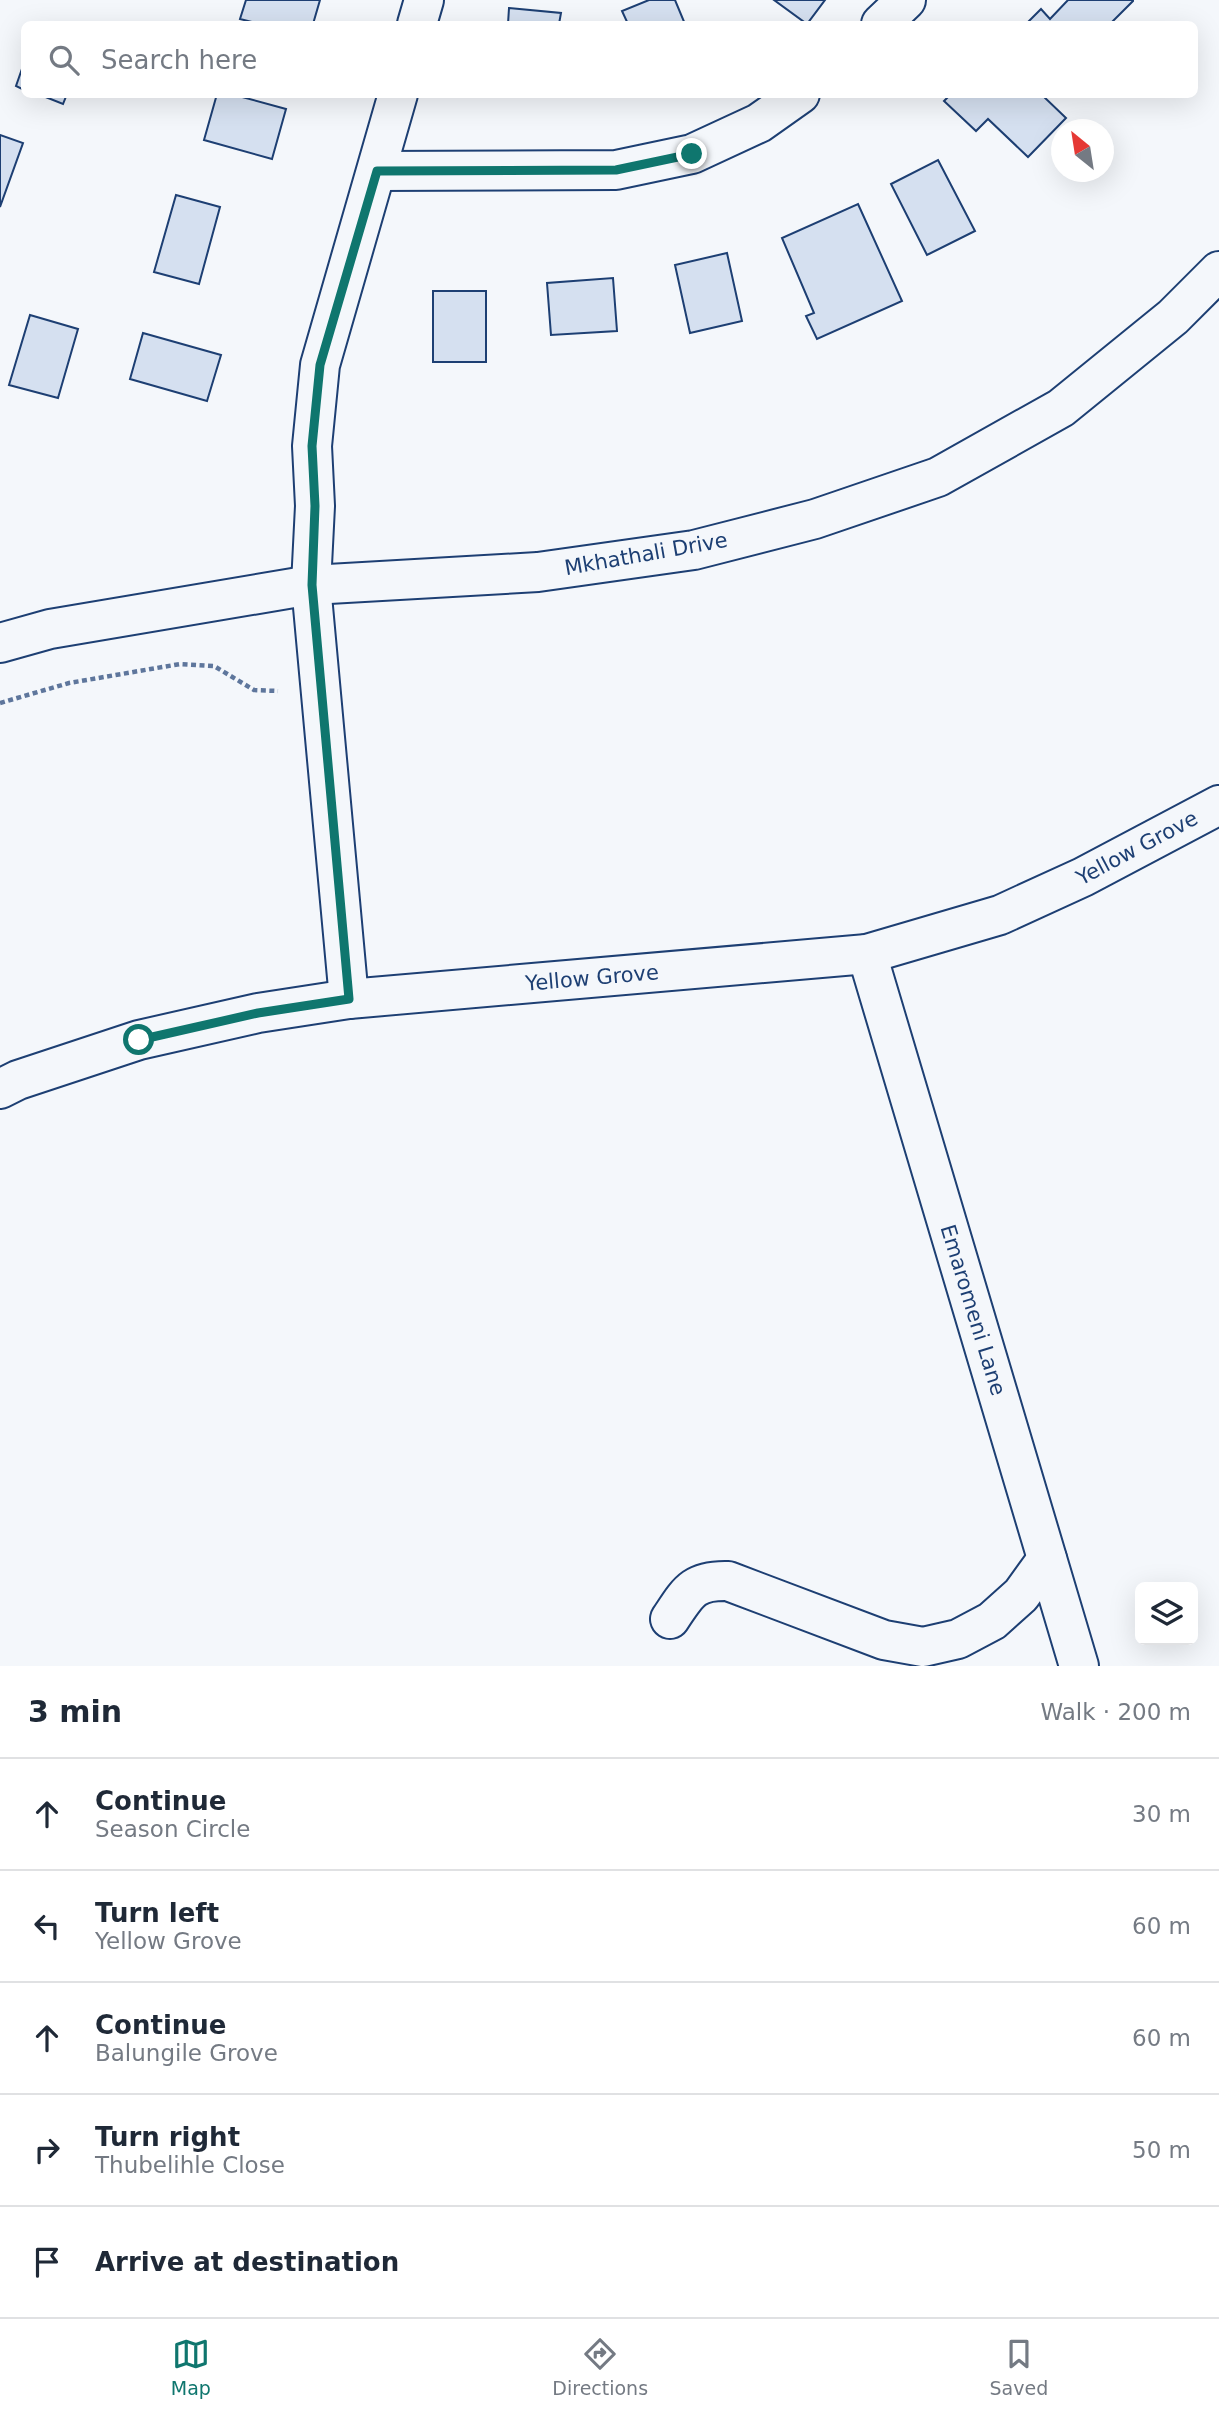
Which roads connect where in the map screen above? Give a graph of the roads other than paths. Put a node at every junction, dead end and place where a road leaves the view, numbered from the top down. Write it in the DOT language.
graph roads {
  1 [pos="424,0"];
  2 [pos="906,0"];
  3 [pos="418,21"];
  4 [pos="884,21"];
  5 [pos="397,98"];
  6 [pos="794,98"];
  7 [pos="377,171"];
  8 [pos="1219,271"];
  9 [pos="312,585"];
  10 [pos="0,643"];
  11 [pos="1219,805"];
  12 [pos="867,954"];
  13 [pos="349,999"];
  14 [pos="0,1089"];
  15 [pos="1047,1559"];
  16 [pos="670,1619"];
  17 [pos="1079,1666"];
  1 -- 3 [label="street"];
  2 -- 4 [label="street"];
  5 -- 7 [label="street"];
  6 -- 7 [label="street"];
  7 -- 9 [label="street"];
  8 -- 9 [label="street, Mkhathali Drive"];
  9 -- 10 [label="street, Mkhathali Drive"];
  9 -- 13 [label="street"];
  11 -- 12 [label="street, Yellow Grove"];
  12 -- 13 [label="street, Yellow Grove"];
  12 -- 15 [label="street, Emaromeni Lane"];
  13 -- 14 [label="street, Yellow Grove"];
  15 -- 16 [label="street"];
  15 -- 17 [label="street, Emaromeni Lane"];
}
